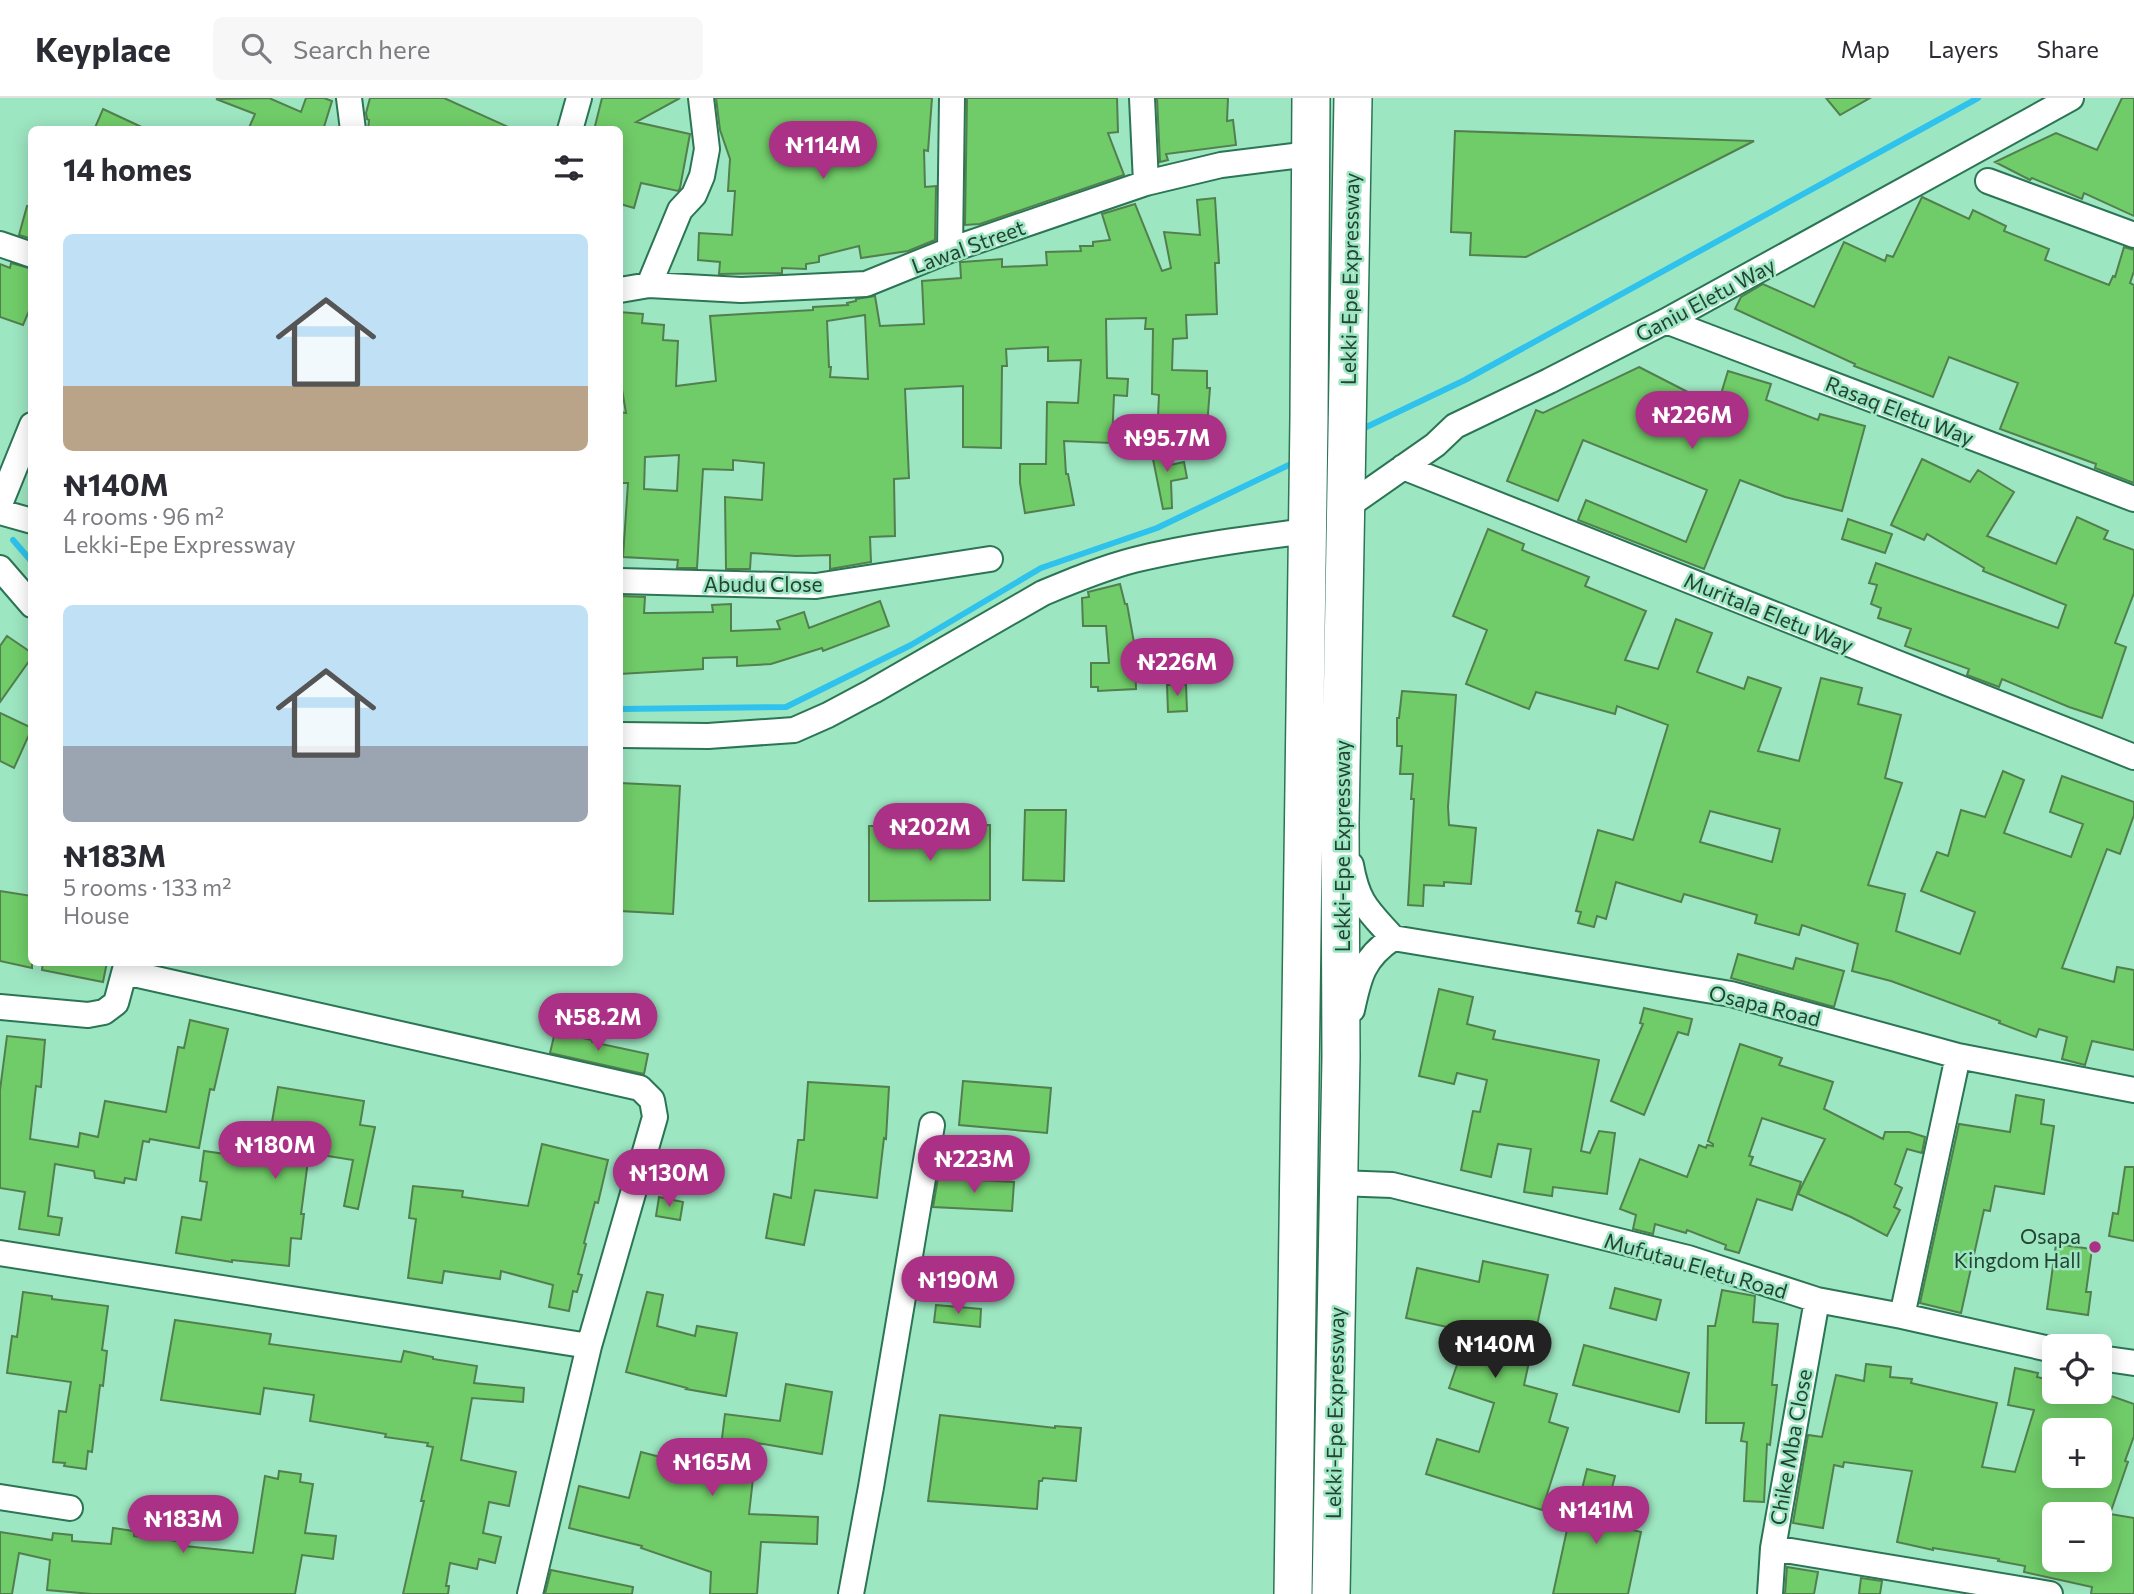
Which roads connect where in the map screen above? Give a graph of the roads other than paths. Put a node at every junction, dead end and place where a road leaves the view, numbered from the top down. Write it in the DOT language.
graph roads {
  1 [pos="349,98"];
  2 [pos="579,98"];
  3 [pos="701,98"];
  4 [pos="953,98"];
  5 [pos="1142,98"];
  6 [pos="1311,98"];
  7 [pos="1339,98"];
  8 [pos="1353,98"];
  9 [pos="2071,98"];
  10 [pos="352,126"];
  11 [pos="571,126"];
  12 [pos="1310,154"];
  13 [pos="1988,181"];
  14 [pos="1146,183"];
  15 [pos="1349,232"];
  16 [pos="2134,235"];
  17 [pos="0,244"];
  18 [pos="950,250"];
  19 [pos="28,254"];
  20 [pos="649,285"];
  21 [pos="623,289"];
  22 [pos="1666,321"];
  23 [pos="28,435"];
  24 [pos="1403,467"];
  25 [pos="1345,495"];
  26 [pos="2134,499"];
  27 [pos="0,504"];
  28 [pos="0,512"];
  29 [pos="1308,517"];
  30 [pos="28,520"];
  31 [pos="990,559"];
  32 [pos="0,568"];
  33 [pos="623,581"];
  34 [pos="28,600"];
  35 [pos="623,735"];
  36 [pos="2134,757"];
  37 [pos="1340,823"];
  38 [pos="1393,938"];
  39 [pos="126,967"];
  40 [pos="0,1007"];
  41 [pos="1958,1056"];
  42 [pos="1341,1057"];
  43 [pos="2134,1090"];
  44 [pos="932,1125"];
  45 [pos="1338,1183"];
  46 [pos="0,1253"];
  47 [pos="1817,1300"];
  48 [pos="1902,1316"];
  49 [pos="589,1346"];
  50 [pos="2042,1347"];
  51 [pos="2112,1360"];
  52 [pos="2134,1363"];
  53 [pos="0,1497"];
  54 [pos="70,1508"];
  55 [pos="1773,1548"];
  56 [pos="530,1594"];
  57 [pos="851,1594"];
  58 [pos="1293,1594"];
  59 [pos="1331,1594"];
  60 [pos="1770,1594"];
  61 [pos="2050,1594"];
  1 -- 10 [label="street"];
  2 -- 11 [label="street"];
  3 -- 20 [label="street"];
  4 -- 18 [label="street"];
  5 -- 14 [label="street"];
  6 -- 12 [label="highway, Lekki-Epe Expressway"];
  7 -- 15 [label="highway"];
  8 -- 15 [label="highway, Lekki-Epe Expressway"];
  9 -- 22 [label="street, Ganiu Eletu Way"];
  12 -- 14 [label="street, Lawal Street"];
  12 -- 29 [label="highway, Lekki-Epe Expressway"];
  13 -- 16 [label="street"];
  14 -- 18 [label="street, Lawal Street"];
  15 -- 25 [label="highway, Lekki-Epe Expressway"];
  17 -- 19 [label="street"];
  18 -- 20 [label="street, Lawal Street"];
  20 -- 21 [label="street, Lawal Street"];
  22 -- 24 [label="street, Ganiu Eletu Way"];
  22 -- 26 [label="street, Rasaq Eletu Way"];
  23 -- 27 [label="street"];
  24 -- 25 [label="street, Ganiu Eletu Way"];
  24 -- 36 [label="street, Muritala Eletu Way"];
  25 -- 37 [label="highway, Lekki-Epe Expressway"];
  28 -- 30 [label="street"];
  29 -- 35 [label="street"];
  29 -- 58 [label="highway, Lekki-Epe Expressway"];
  31 -- 33 [label="street, Abudu Close"];
  32 -- 34 [label="street"];
  37 -- 38 [label="street"];
  37 -- 42 [label="highway, Lekki-Epe Expressway"];
  38 -- 41 [label="street, Osapa Road"];
  38 -- 42 [label="street"];
  39 -- 40 [label="street"];
  39 -- 49 [label="street"];
  41 -- 43 [label="street, Osapa Road"];
  41 -- 48 [label="street"];
  42 -- 45 [label="highway, Lekki-Epe Expressway"];
  44 -- 57 [label="street"];
  45 -- 47 [label="street, Mufutau Eletu Road"];
  45 -- 59 [label="highway, Lekki-Epe Expressway"];
  46 -- 49 [label="street"];
  47 -- 48 [label="street, Mufutau Eletu Road"];
  47 -- 55 [label="street, Chike Mba Close"];
  48 -- 50 [label="street, Mufutau Eletu Road"];
  49 -- 56 [label="street"];
  51 -- 52 [label="street"];
  53 -- 54 [label="street"];
  55 -- 60 [label="street, Chike Mba Close"];
  55 -- 61 [label="street"];
}
